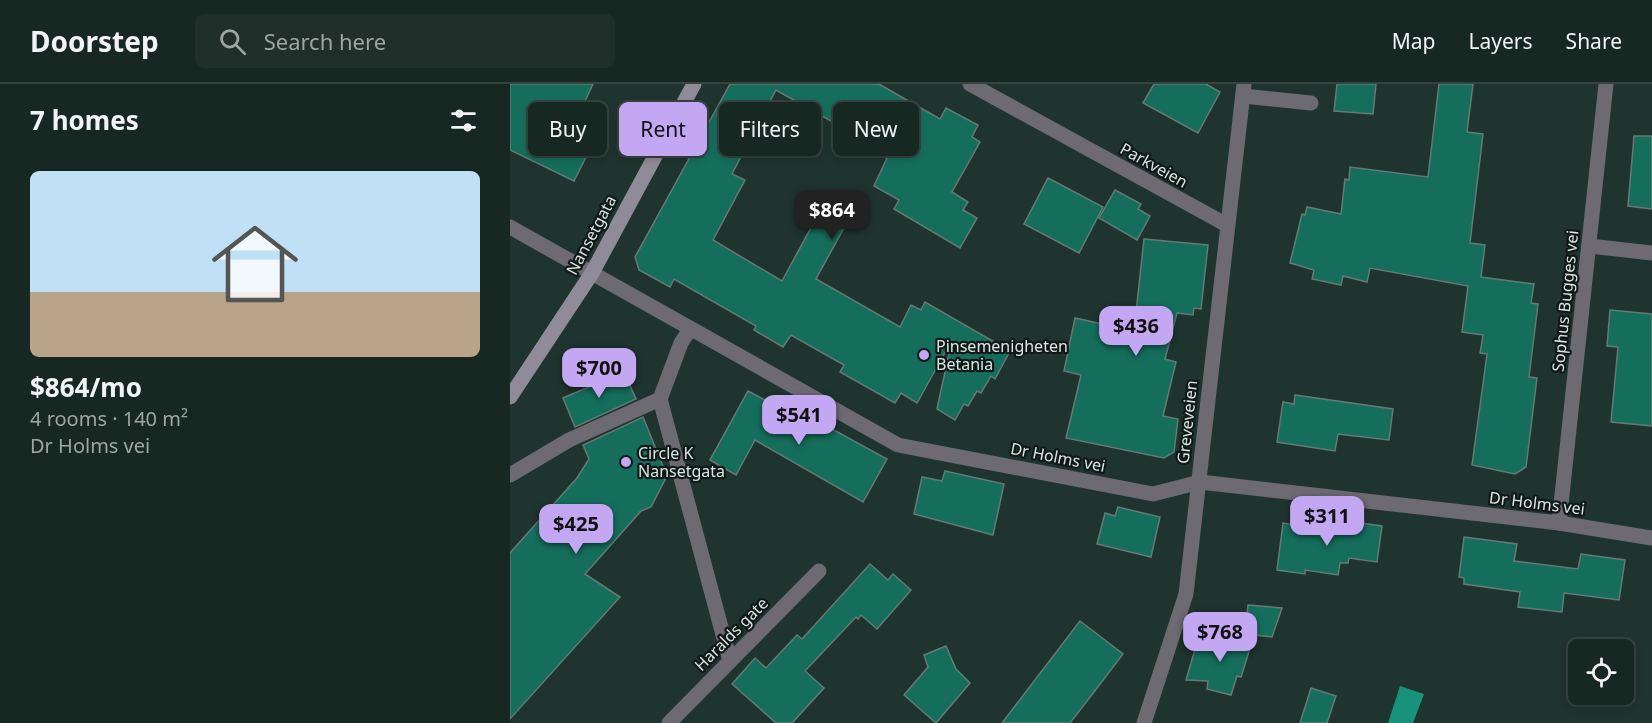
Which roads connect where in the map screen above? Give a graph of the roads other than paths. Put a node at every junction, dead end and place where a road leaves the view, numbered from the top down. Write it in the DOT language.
graph roads {
  1 [pos="694,84"];
  2 [pos="970,84"];
  3 [pos="1606,84"];
  4 [pos="1244,90"];
  5 [pos="1311,103"];
  6 [pos="1227,225"];
  7 [pos="510,227"];
  8 [pos="1589,246"];
  9 [pos="1652,253"];
  10 [pos="592,273"];
  11 [pos="690,328"];
  12 [pos="510,397"];
  13 [pos="660,399"];
  14 [pos="510,475"];
  15 [pos="1200,482"];
  16 [pos="1559,523"];
  17 [pos="1652,538"];
  18 [pos="819,571"];
  19 [pos="730,661"];
  20 [pos="669,723"];
  21 [pos="1144,723"];
  1 -- 10 [label="main road, Nansetgata"];
  2 -- 6 [label="street, Parkveien"];
  3 -- 8 [label="street, Sophus Bugges vei"];
  4 -- 5 [label="street"];
  4 -- 6 [label="street, Greveveien"];
  6 -- 15 [label="street, Greveveien"];
  7 -- 10 [label="street, Dr Holms vei"];
  8 -- 9 [label="street"];
  8 -- 16 [label="street, Sophus Bugges vei"];
  10 -- 11 [label="street, Dr Holms vei"];
  10 -- 12 [label="main road, Nansetgata"];
  11 -- 13 [label="street"];
  11 -- 15 [label="street, Dr Holms vei"];
  13 -- 14 [label="street"];
  13 -- 19 [label="street"];
  15 -- 16 [label="street, Dr Holms vei"];
  15 -- 21 [label="street, Greveveien"];
  16 -- 17 [label="street, Dr Holms vei"];
  18 -- 19 [label="street, Haralds gate"];
  19 -- 20 [label="street, Haralds gate"];
}
